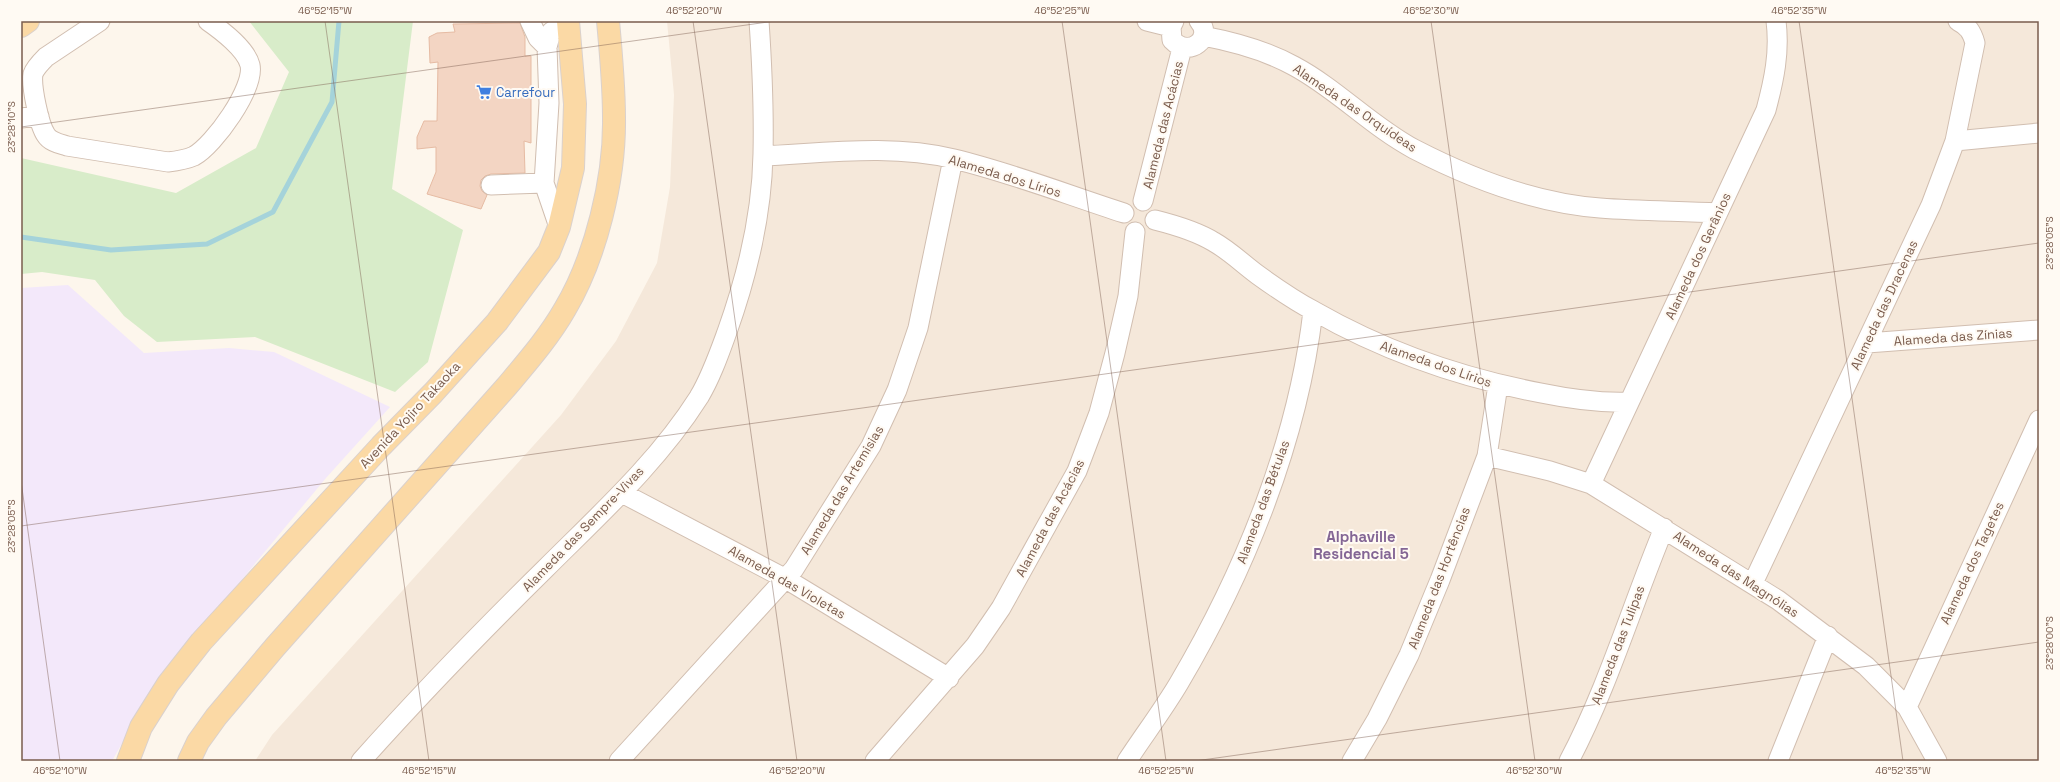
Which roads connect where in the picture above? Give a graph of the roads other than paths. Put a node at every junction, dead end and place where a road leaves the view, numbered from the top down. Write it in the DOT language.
graph roads {
  1 [pos="28,21"];
  2 [pos="100,21"];
  3 [pos="208,21"];
  4 [pos="530,21"];
  5 [pos="568,21"];
  6 [pos="608,21"];
  7 [pos="760,21"];
  8 [pos="1147,21"];
  9 [pos="1776,21"];
  10 [pos="1958,21"];
  11 [pos="1172,24"];
  12 [pos="21,26"];
  13 [pos="1201,28"];
  14 [pos="547,47"];
  15 [pos="1182,48"];
  16 [pos="30,117"];
  17 [pos="2039,133"];
  18 [pos="1955,142"];
  19 [pos="764,156"];
  20 [pos="953,159"];
  21 [pos="544,183"];
  22 [pos="491,185"];
  23 [pos="1143,202"];
  24 [pos="1124,213"];
  25 [pos="1718,213"];
  26 [pos="1155,220"];
  27 [pos="559,227"];
  28 [pos="1135,232"];
  29 [pos="1313,311"];
  30 [pos="2039,330"];
  31 [pos="1867,343"];
  32 [pos="1498,385"];
  33 [pos="1628,402"];
  34 [pos="2039,420"];
  35 [pos="1487,456"];
  36 [pos="1591,484"];
  37 [pos="622,492"];
  38 [pos="1664,528"];
  39 [pos="786,579"];
  40 [pos="1753,583"];
  41 [pos="1828,636"];
  42 [pos="949,678"];
  43 [pos="1907,707"];
  44 [pos="884,758"];
  45 [pos="128,761"];
  46 [pos="189,761"];
  47 [pos="361,761"];
  48 [pos="619,761"];
  49 [pos="1127,761"];
  50 [pos="1352,761"];
  51 [pos="1569,761"];
  52 [pos="1778,761"];
  53 [pos="1937,761"];
  1 -- 12 [label="main road"];
  2 -- 16 [label="street"];
  3 -- 16 [label="street"];
  4 -- 14 [label="street"];
  5 -- 14 [label="street"];
  5 -- 27 [label="main road, Avenida Yojiro Takaoka"];
  6 -- 46 [label="main road"];
  7 -- 19 [label="street, Alameda das Sempre-Vivas"];
  8 -- 11 [label="street"];
  9 -- 25 [label="street, Alameda dos Gerânios"];
  10 -- 18 [label="street, Alameda das Dracenas"];
  11 -- 15 [label="street"];
  13 -- 15 [label="street"];
  13 -- 25 [label="street, Alameda das Orquídeas"];
  14 -- 21 [label="street"];
  15 -- 23 [label="street, Alameda das Acácias"];
  17 -- 18 [label="street"];
  18 -- 31 [label="street, Alameda das Dracenas"];
  19 -- 20 [label="street, Alameda dos Lírios"];
  19 -- 37 [label="street, Alameda das Sempre-Vivas"];
  20 -- 24 [label="street, Alameda dos Lírios"];
  20 -- 39 [label="street, Alameda das Artemisias"];
  21 -- 22 [label="street"];
  21 -- 27 [label="street"];
  23 -- 24 [label="street"];
  23 -- 26 [label="street"];
  24 -- 28 [label="street"];
  25 -- 33 [label="street, Alameda dos Gerânios"];
  26 -- 28 [label="street"];
  26 -- 29 [label="street, Alameda dos Lírios"];
  27 -- 45 [label="main road, Avenida Yojiro Takaoka"];
  28 -- 42 [label="street, Alameda das Acácias"];
  29 -- 32 [label="street, Alameda dos Lírios"];
  29 -- 49 [label="street, Alameda das Bétulas"];
  30 -- 31 [label="street, Alameda das Zínias"];
  31 -- 40 [label="street, Alameda das Dracenas"];
  32 -- 33 [label="street, Alameda dos Lírios"];
  32 -- 35 [label="street, Alameda das Hortências"];
  33 -- 36 [label="street, Alameda dos Gerânios"];
  34 -- 43 [label="street, Alameda dos Tagetes"];
  35 -- 36 [label="street, Alameda das Magnólias"];
  35 -- 50 [label="street, Alameda das Hortências"];
  36 -- 38 [label="street, Alameda das Magnólias"];
  37 -- 39 [label="street, Alameda das Violetas"];
  37 -- 47 [label="street, Alameda das Sempre-Vivas"];
  38 -- 40 [label="street, Alameda das Magnólias"];
  38 -- 51 [label="street, Alameda das Tulipas"];
  39 -- 42 [label="street, Alameda das Violetas"];
  39 -- 48 [label="street, Alameda das Artemisias"];
  40 -- 41 [label="street, Alameda das Magnólias"];
  41 -- 43 [label="street, Alameda das Magnólias"];
  41 -- 52 [label="street"];
  42 -- 44 [label="street, Alameda das Acácias"];
  43 -- 53 [label="street, Alameda das Magnólias"];
}
